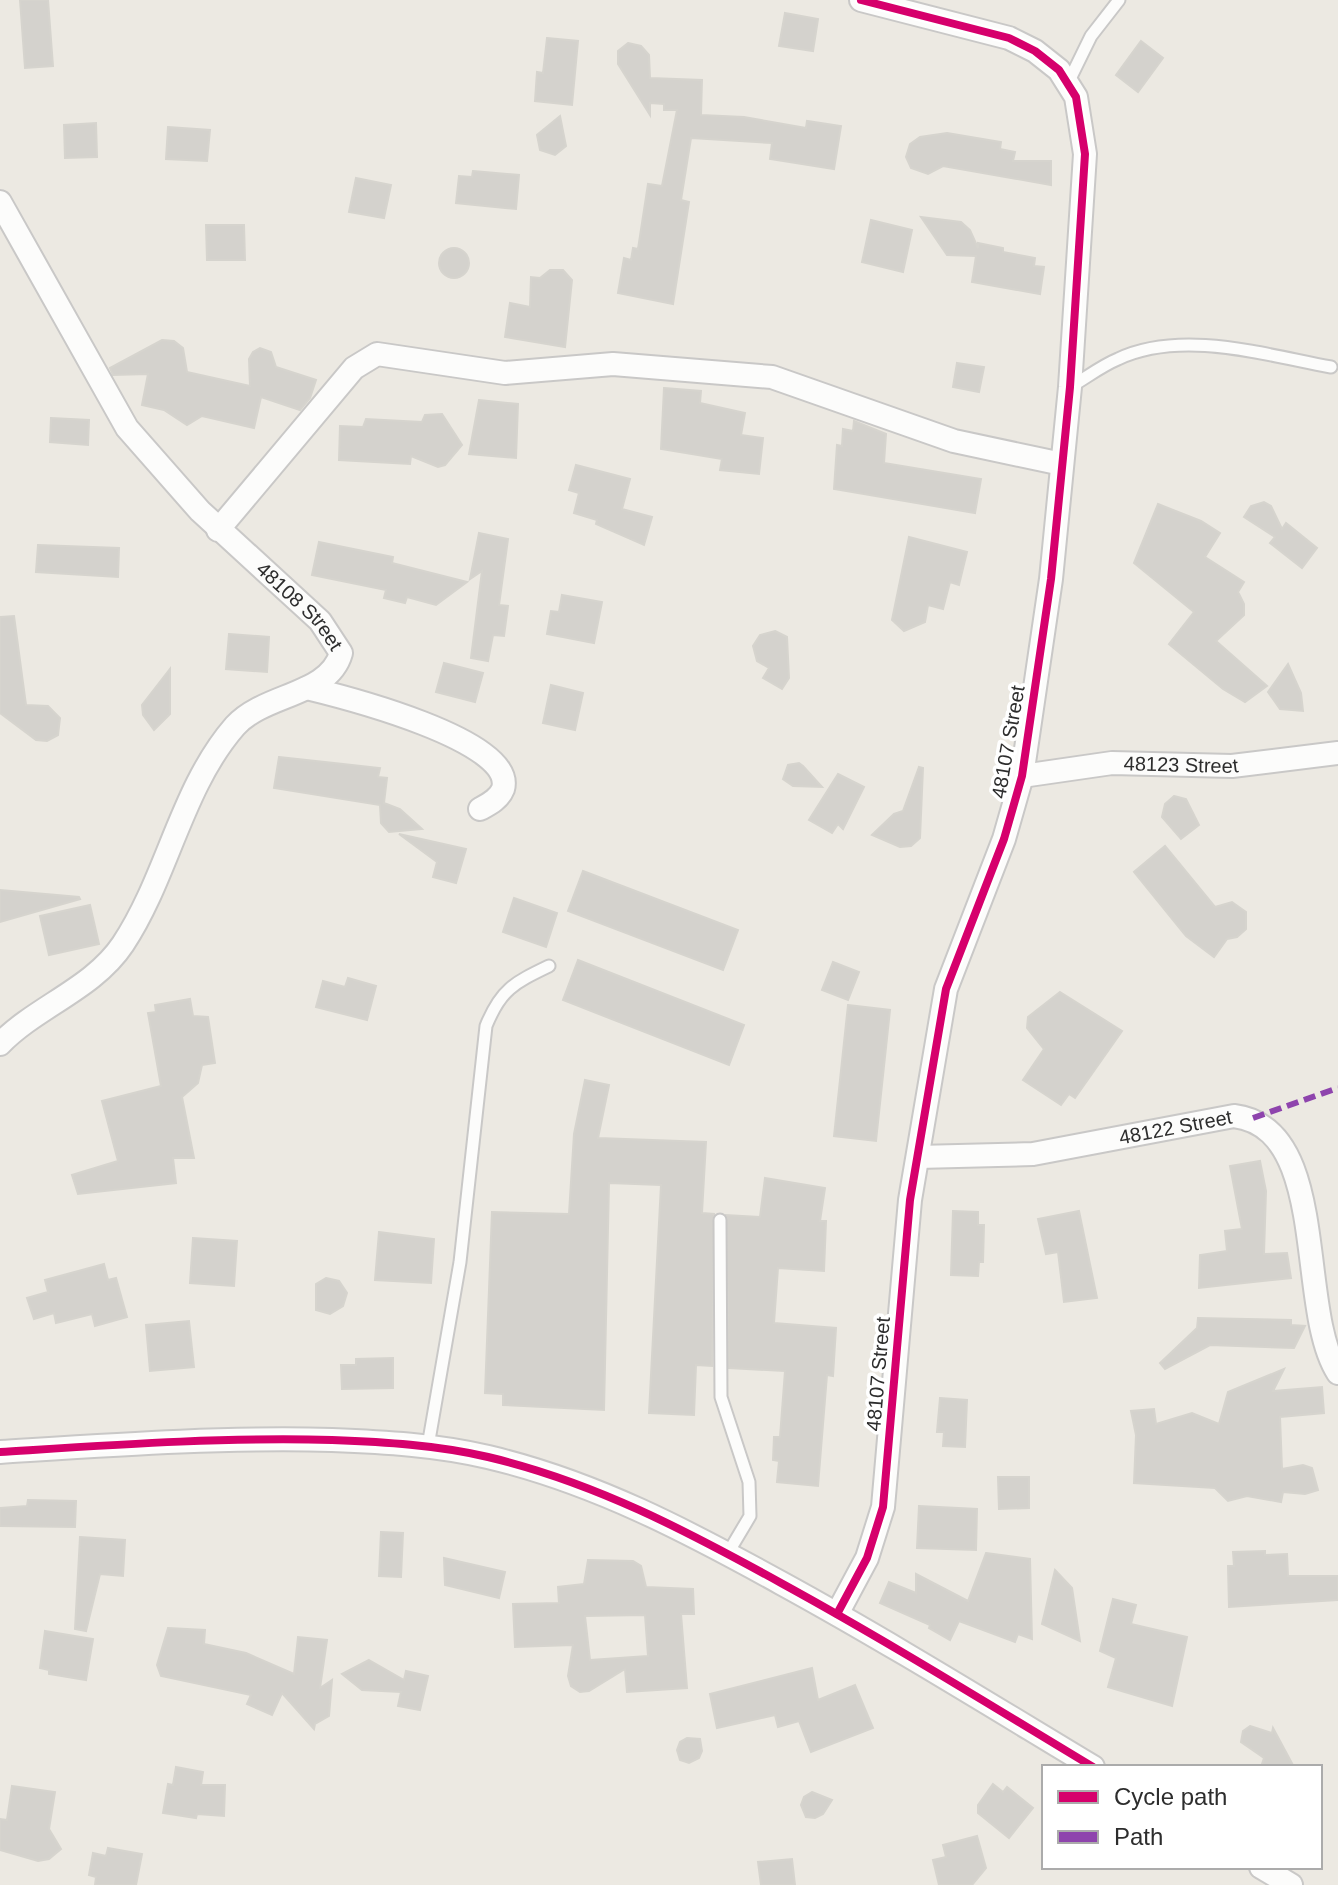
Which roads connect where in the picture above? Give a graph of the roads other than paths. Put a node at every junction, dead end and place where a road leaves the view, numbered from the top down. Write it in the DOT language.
graph roads {
  1 [pos="861,0"];
  2 [pos="1119,0"];
  3 [pos="1068,83"];
  4 [pos="0,202"];
  5 [pos="1331,367"];
  6 [pos="1070,387"];
  7 [pos="1062,464"];
  8 [pos="218,530"];
  9 [pos="307,688"];
  10 [pos="1338,753"];
  11 [pos="1022,776"];
  12 [pos="480,809"];
  13 [pos="549,966"];
  14 [pos="0,1044"];
  15 [pos="918,1157"];
  16 [pos="720,1220"];
  17 [pos="1338,1373"];
  18 [pos="428,1446"];
  19 [pos="0,1452"];
  20 [pos="728,1553"];
  21 [pos="837,1614"];
  22 [pos="1090,1765"];
  23 [pos="1264,1869"];
  24 [pos="1288,1884"];
  1 -- 3 [label="street, 48107 Street"];
  2 -- 3 [label="lane"];
  3 -- 6 [label="street, 48107 Street"];
  4 -- 8 [label="street, 48108 Street"];
  5 -- 6 [label="lane"];
  6 -- 7 [label="street, 48107 Street"];
  7 -- 8 [label="street"];
  7 -- 11 [label="street, 48107 Street"];
  8 -- 9 [label="street, 48108 Street"];
  9 -- 12 [label="street"];
  9 -- 14 [label="street, 48108 Street"];
  10 -- 11 [label="street, 48123 Street"];
  11 -- 15 [label="street, 48107 Street"];
  13 -- 18 [label="lane"];
  15 -- 17 [label="street, 48122 Street"];
  15 -- 21 [label="street, 48107 Street"];
  16 -- 20 [label="lane"];
  18 -- 19 [label="street"];
  18 -- 20 [label="street"];
  20 -- 21 [label="street"];
  21 -- 22 [label="street"];
  23 -- 24 [label="street"];
}
